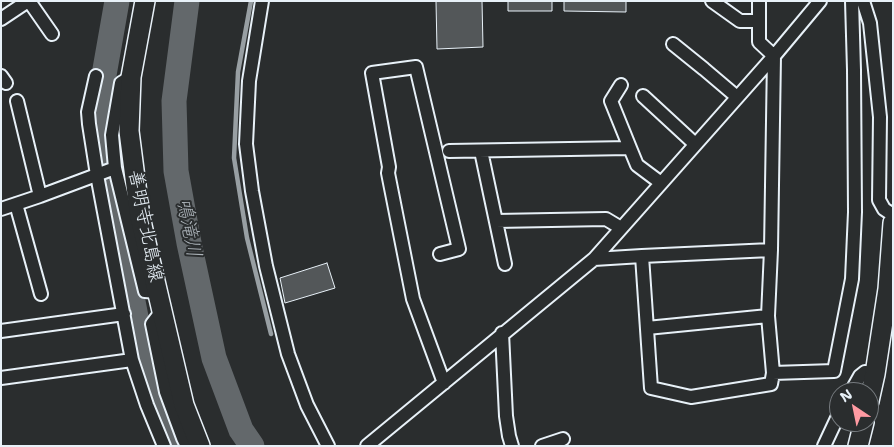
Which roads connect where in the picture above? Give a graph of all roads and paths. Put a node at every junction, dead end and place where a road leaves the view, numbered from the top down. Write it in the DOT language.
graph roads {
  1 [pos="29,1"];
  2 [pos="145,1"];
  3 [pos="262,1"];
  4 [pos="712,1"];
  5 [pos="759,1"];
  6 [pos="820,1"];
  7 [pos="852,1"];
  8 [pos="863,1"];
  9 [pos="1,19"];
  10 [pos="759,20"];
  11 [pos="52,34"];
  12 [pos="673,44"];
  13 [pos="774,56"];
  14 [pos="96,76"];
  15 [pos="131,77"];
  16 [pos="621,85"];
  17 [pos="643,96"];
  18 [pos="737,97"];
  19 [pos="17,101"];
  20 [pos="695,144"];
  21 [pos="630,148"];
  22 [pos="449,151"];
  23 [pos="481,151"];
  24 [pos="115,168"];
  25 [pos="98,174"];
  26 [pos="661,183"];
  27 [pos="40,196"];
  28 [pos="16,204"];
  29 [pos="1,209"];
  30 [pos="893,215"];
  31 [pos="496,221"];
  32 [pos="893,223"];
  33 [pos="621,228"];
  34 [pos="771,250"];
  35 [pos="440,254"];
  36 [pos="642,256"];
  37 [pos="594,259"];
  38 [pos="505,264"];
  39 [pos="157,292"];
  40 [pos="41,294"];
  41 [pos="162,311"];
  42 [pos="124,314"];
  43 [pos="768,316"];
  44 [pos="647,328"];
  45 [pos="1,331"];
  46 [pos="502,333"];
  47 [pos="132,360"];
  48 [pos="772,373"];
  49 [pos="875,374"];
  50 [pos="1,378"];
  51 [pos="857,382"];
  52 [pos="873,382"];
  53 [pos="444,383"];
  54 [pos="831,432"];
  55 [pos="862,432"];
  56 [pos="563,439"];
  57 [pos="174,443"];
  58 [pos="200,446"];
  59 [pos="328,446"];
  60 [pos="367,446"];
  61 [pos="512,446"];
  62 [pos="542,446"];
  63 [pos="824,446"];
  64 [pos="858,446"];
  1 -- 9 [label="street"];
  1 -- 11 [label="street"];
  2 -- 15 [label="main road, 善明寺北島線"];
  3 -- 59 [label="street"];
  4 -- 10 [label="street"];
  5 -- 10 [label="street"];
  6 -- 13 [label="street"];
  7 -- 48 [label="street"];
  8 -- 30 [label="street"];
  10 -- 13 [label="street"];
  12 -- 18 [label="street"];
  13 -- 18 [label="street"];
  13 -- 34 [label="street"];
  14 -- 25 [label="street"];
  15 -- 24 [label="street"];
  15 -- 39 [label="main road, 善明寺北島線"];
  16 -- 21 [label="street"];
  17 -- 20 [label="street"];
  18 -- 20 [label="street"];
  19 -- 27 [label="street"];
  20 -- 26 [label="street"];
  21 -- 23 [label="street"];
  21 -- 26 [label="street"];
  22 -- 23 [label="street"];
  23 -- 31 [label="street"];
  24 -- 25 [label="street"];
  24 -- 39 [label="street"];
  25 -- 27 [label="street"];
  25 -- 42 [label="street"];
  26 -- 33 [label="street"];
  27 -- 28 [label="street"];
  28 -- 29 [label="street"];
  28 -- 40 [label="street"];
  31 -- 33 [label="street"];
  31 -- 38 [label="street"];
  32 -- 49 [label="main road"];
  33 -- 37 [label="street"];
  34 -- 36 [label="street"];
  34 -- 43 [label="street"];
  35 -- 53 [label="street"];
  36 -- 37 [label="street"];
  36 -- 44 [label="street"];
  37 -- 46 [label="street"];
  39 -- 41 [label="main road, 善明寺北島線"];
  41 -- 57 [label="street"];
  41 -- 58 [label="main road, 善明寺北島線"];
  42 -- 45 [label="street"];
  42 -- 47 [label="street"];
  43 -- 44 [label="street"];
  43 -- 48 [label="street"];
  44 -- 48 [label="street"];
  46 -- 53 [label="street"];
  46 -- 61 [label="street"];
  47 -- 50 [label="street"];
  47 -- 57 [label="street"];
  49 -- 51 [label="street"];
  49 -- 52 [label="main road"];
  53 -- 60 [label="street"];
  54 -- 63 [label="street"];
  55 -- 64 [label="main road"];
  56 -- 62 [label="street"];
}
